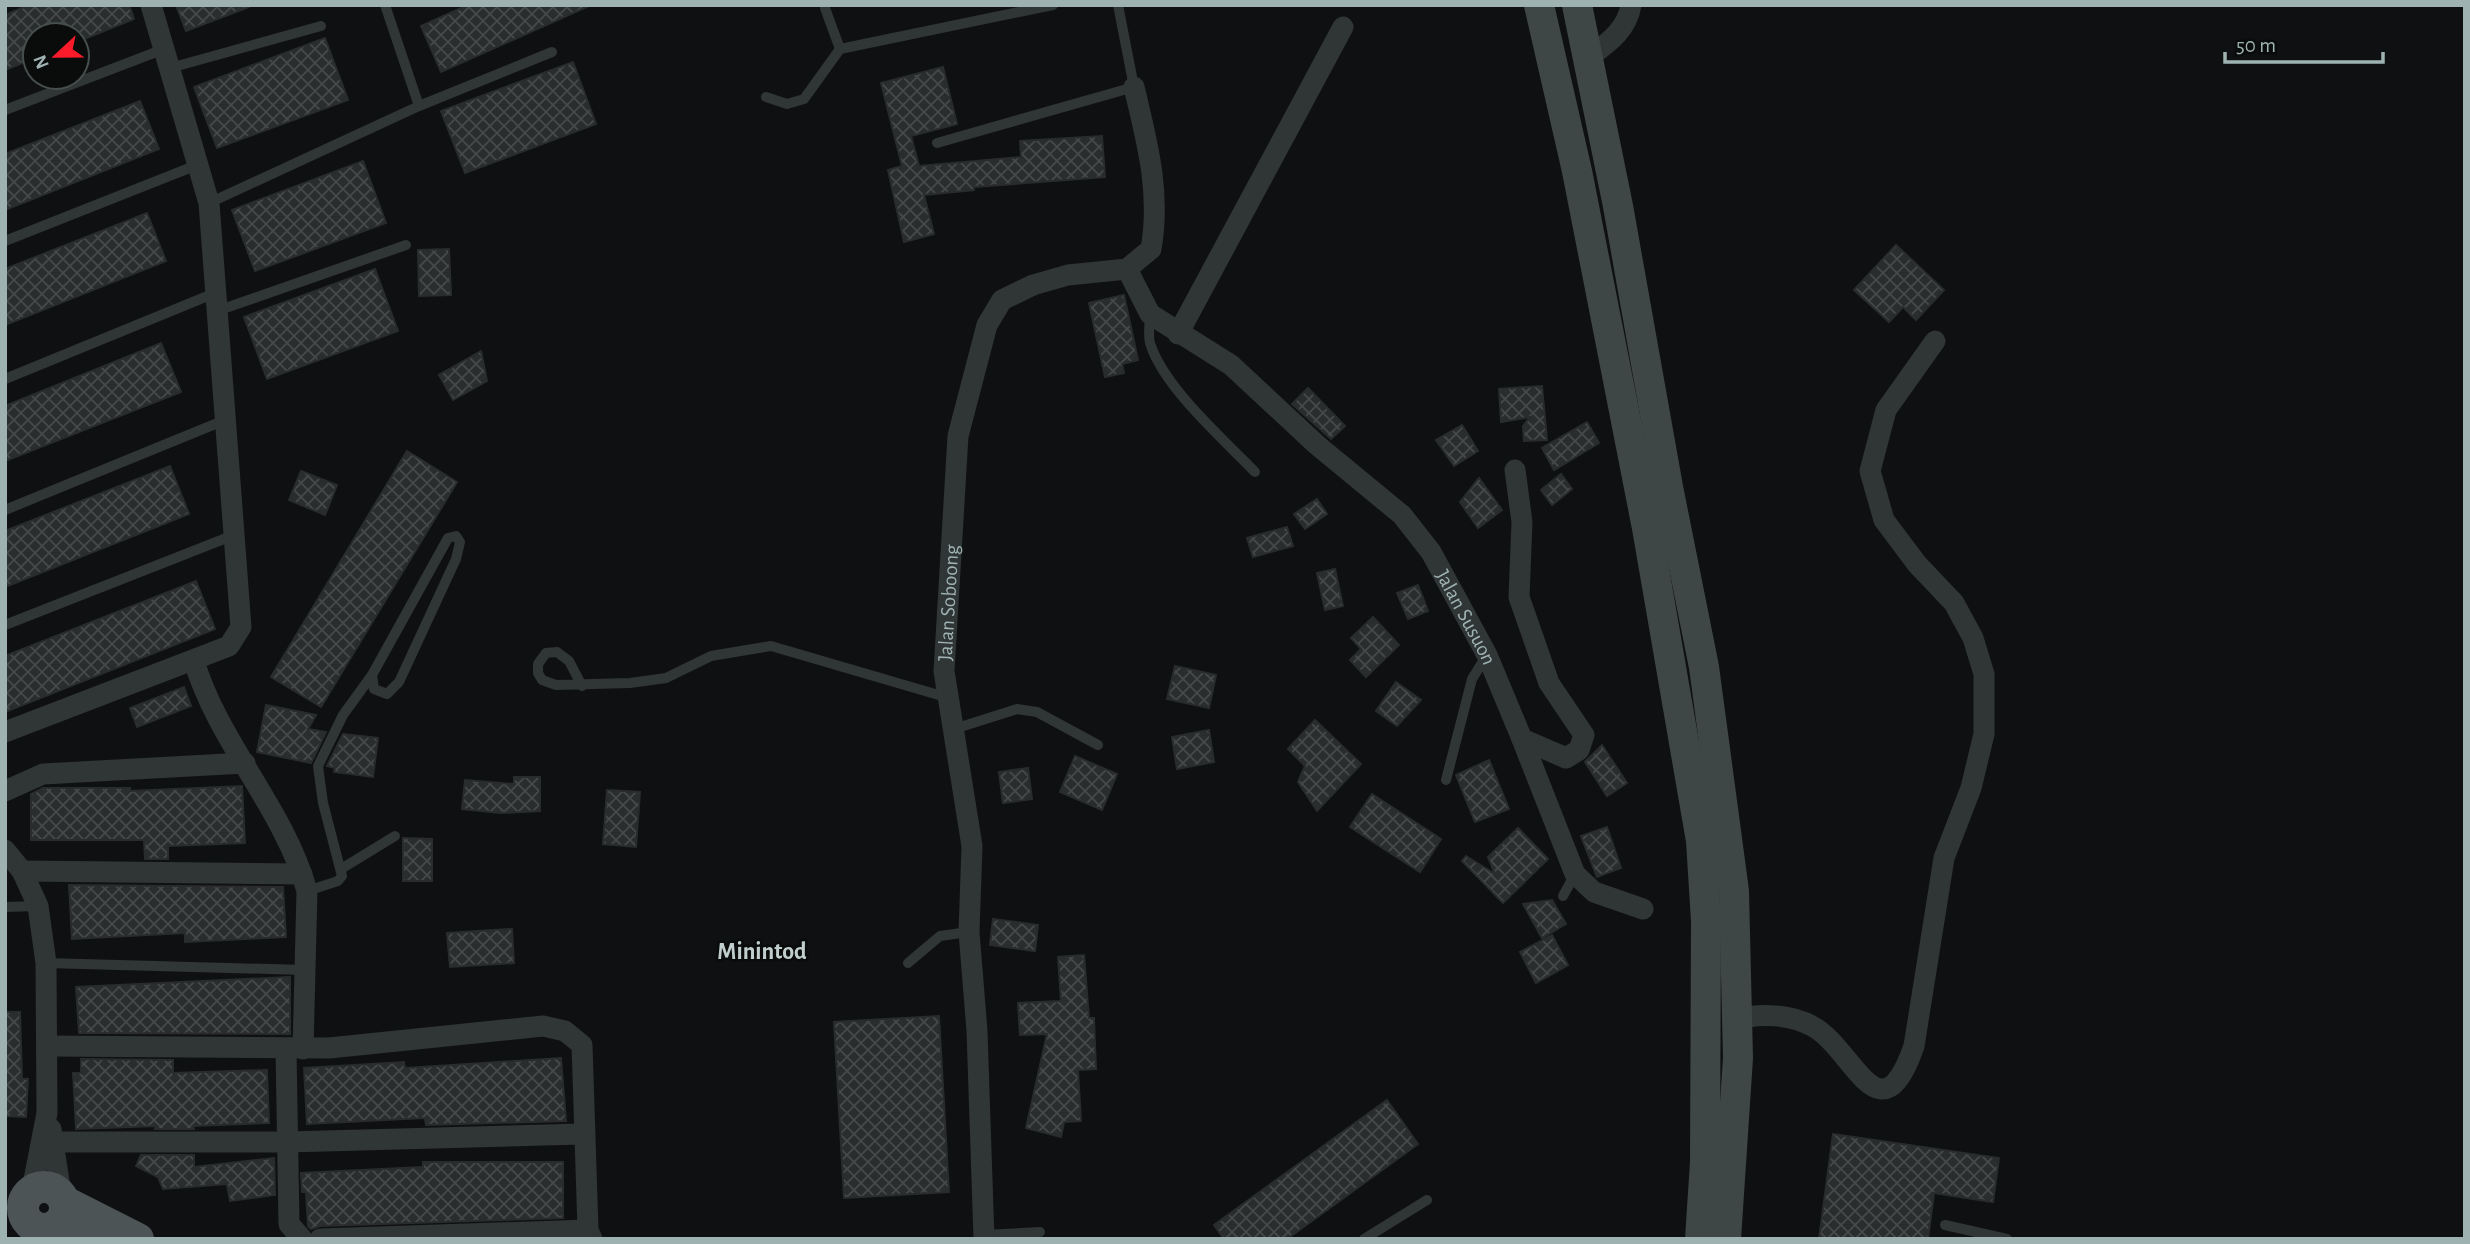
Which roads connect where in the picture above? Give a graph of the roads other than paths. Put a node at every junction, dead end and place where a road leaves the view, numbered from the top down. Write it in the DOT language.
graph roads {
  1 [pos="151,5"];
  2 [pos="385,5"];
  3 [pos="1052,5"];
  4 [pos="1118,5"];
  5 [pos="1539,5"];
  6 [pos="1577,5"];
  7 [pos="1631,5"];
  8 [pos="825,8"];
  9 [pos="321,26"];
  10 [pos="1343,27"];
  11 [pos="840,49"];
  12 [pos="552,52"];
  13 [pos="1589,57"];
  14 [pos="167,58"];
  15 [pos="1134,87"];
  16 [pos="766,97"];
  17 [pos="419,106"];
  18 [pos="5,110"];
  19 [pos="937,143"];
  20 [pos="197,164"];
  21 [pos="209,203"];
  22 [pos="5,241"];
  23 [pos="406,244"];
  24 [pos="1127,270"];
  25 [pos="216,302"];
  26 [pos="1150,314"];
  27 [pos="1178,334"];
  28 [pos="1935,341"];
  29 [pos="5,379"];
  30 [pos="225,419"];
  31 [pos="1516,470"];
  32 [pos="1255,472"];
  33 [pos="5,510"];
  34 [pos="234,535"];
  35 [pos="5,625"];
  36 [pos="1487,655"];
  37 [pos="194,661"];
  38 [pos="372,675"];
  39 [pos="582,686"];
  40 [pos="949,698"];
  41 [pos="954,729"];
  42 [pos="5,732"];
  43 [pos="1522,739"];
  44 [pos="1098,745"];
  45 [pos="244,763"];
  46 [pos="1446,780"];
  47 [pos="5,791"];
  48 [pos="395,836"];
  49 [pos="5,850"];
  50 [pos="341,869"];
  51 [pos="22,872"];
  52 [pos="1575,874"];
  53 [pos="305,883"];
  54 [pos="1563,896"];
  55 [pos="38,906"];
  56 [pos="5,907"];
  57 [pos="1643,909"];
  58 [pos="969,932"];
  59 [pos="46,962"];
  60 [pos="908,963"];
  61 [pos="305,970"];
  62 [pos="1737,1020"];
  63 [pos="47,1046"];
  64 [pos="294,1049"];
  65 [pos="47,1113"];
  66 [pos="583,1134"];
  67 [pos="55,1142"];
  68 [pos="287,1142"];
  69 [pos="1427,1199"];
  70 [pos="35,1207"];
  71 [pos="1945,1225"];
  72 [pos="1040,1232"];
  73 [pos="588,1236"];
  74 [pos="984,1237"];
  75 [pos="89,1239"];
  76 [pos="138,1239"];
  77 [pos="302,1239"];
  78 [pos="320,1239"];
  79 [pos="1364,1239"];
  80 [pos="1700,1239"];
  81 [pos="1726,1239"];
  82 [pos="2007,1239"];
  1 -- 14 [label="street"];
  2 -- 17 [label="lane"];
  3 -- 11 [label="lane"];
  4 -- 15 [label="lane"];
  5 -- 80 [label="main road"];
  6 -- 13 [label="main road"];
  7 -- 13 [label="street"];
  8 -- 11 [label="lane"];
  9 -- 14 [label="lane"];
  10 -- 27 [label="street"];
  11 -- 16 [label="lane"];
  12 -- 17 [label="lane"];
  13 -- 62 [label="main road"];
  14 -- 18 [label="lane"];
  14 -- 20 [label="street"];
  15 -- 19 [label="lane"];
  15 -- 24 [label="street"];
  17 -- 21 [label="lane"];
  20 -- 21 [label="street"];
  20 -- 22 [label="lane"];
  21 -- 25 [label="street"];
  23 -- 25 [label="lane"];
  24 -- 26 [label="street, Jalan Susuon"];
  24 -- 40 [label="street, Jalan Soboong"];
  25 -- 29 [label="lane"];
  25 -- 30 [label="street"];
  26 -- 27 [label="street, Jalan Susuon"];
  26 -- 32 [label="lane"];
  27 -- 36 [label="street, Jalan Susuon"];
  28 -- 62 [label="street"];
  30 -- 33 [label="lane"];
  30 -- 34 [label="street"];
  31 -- 43 [label="street"];
  34 -- 35 [label="lane"];
  34 -- 37 [label="street"];
  36 -- 43 [label="street, Jalan Susuon"];
  36 -- 46 [label="lane"];
  37 -- 42 [label="street"];
  37 -- 45 [label="street"];
  38 -- 38 [label="lane"];
  38 -- 50 [label="lane"];
  39 -- 40 [label="lane"];
  40 -- 41 [label="street, Jalan Soboong"];
  41 -- 44 [label="lane"];
  41 -- 58 [label="street, Jalan Soboong"];
  43 -- 52 [label="street, Jalan Susuon"];
  45 -- 47 [label="street"];
  45 -- 53 [label="street"];
  48 -- 50 [label="lane"];
  49 -- 51 [label="street"];
  50 -- 53 [label="lane"];
  51 -- 53 [label="street"];
  51 -- 55 [label="street"];
  52 -- 54 [label="lane"];
  52 -- 57 [label="street"];
  53 -- 61 [label="street"];
  55 -- 56 [label="lane"];
  55 -- 59 [label="street"];
  58 -- 60 [label="lane"];
  58 -- 74 [label="street, Jalan Soboong"];
  59 -- 61 [label="lane"];
  59 -- 63 [label="street"];
  61 -- 64 [label="street"];
  62 -- 81 [label="main road"];
  63 -- 64 [label="street"];
  63 -- 65 [label="street"];
  64 -- 66 [label="street"];
  64 -- 68 [label="street"];
  65 -- 67 [label="street"];
  65 -- 70 [label="street"];
  66 -- 68 [label="street"];
  66 -- 73 [label="street"];
  67 -- 68 [label="street"];
  67 -- 70 [label="street"];
  68 -- 77 [label="street"];
  69 -- 79 [label="lane"];
  70 -- 75 [label="main road"];
  70 -- 76 [label="main road"];
  71 -- 82 [label="lane"];
  72 -- 74 [label="lane"];
  73 -- 78 [label="street"];
}
